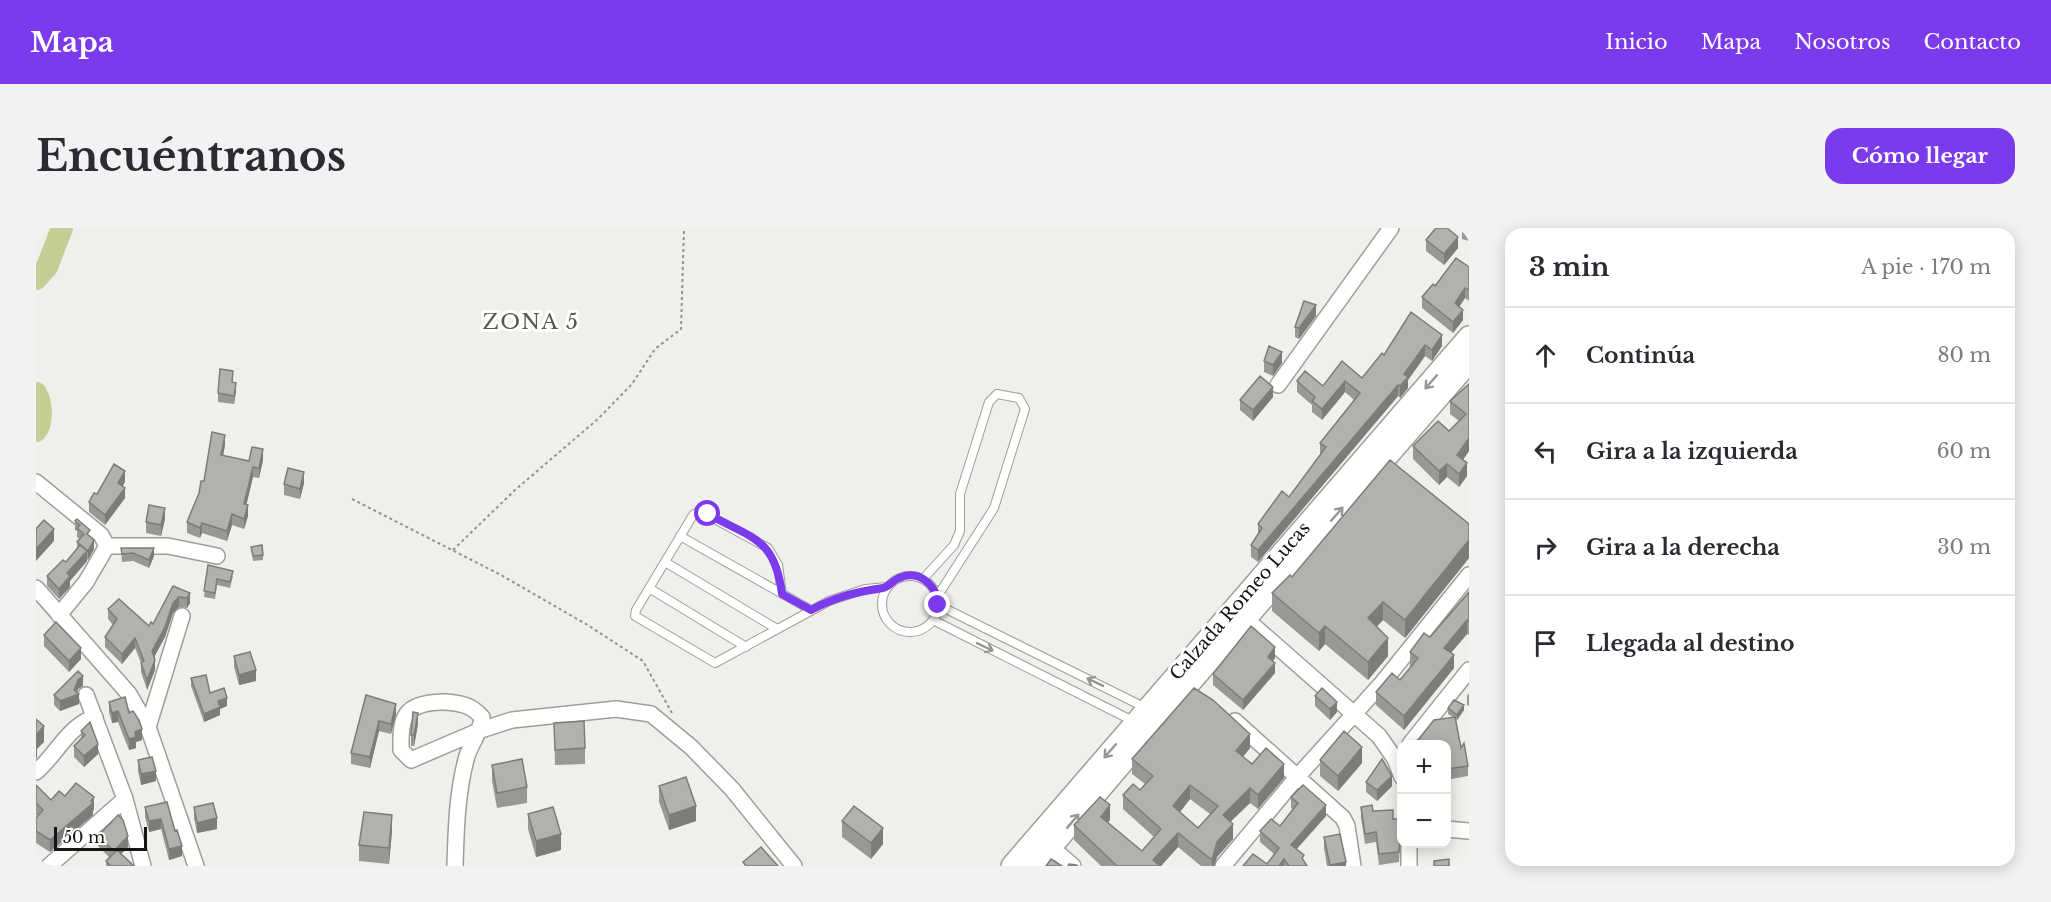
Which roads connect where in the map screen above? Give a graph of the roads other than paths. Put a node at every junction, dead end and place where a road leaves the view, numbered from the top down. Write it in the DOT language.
graph roads {
  1 [pos="1391,228"];
  2 [pos="1469,337"];
  3 [pos="1469,362"];
  4 [pos="1278,385"];
  5 [pos="36,482"];
  6 [pos="680,536"];
  7 [pos="107,546"];
  8 [pos="217,556"];
  9 [pos="665,562"];
  10 [pos="1469,575"];
  11 [pos="923,579"];
  12 [pos="887,587"];
  13 [pos="36,588"];
  14 [pos="649,588"];
  15 [pos="782,594"];
  16 [pos="938,601"];
  17 [pos="811,610"];
  18 [pos="59,615"];
  19 [pos="182,616"];
  20 [pos="1246,618"];
  21 [pos="933,621"];
  22 [pos="777,629"];
  23 [pos="746,647"];
  24 [pos="1469,670"];
  25 [pos="86,695"];
  26 [pos="1219,707"];
  27 [pos="1141,715"];
  28 [pos="1352,715"];
  29 [pos="95,717"];
  30 [pos="148,727"];
  31 [pos="481,730"];
  32 [pos="1413,740"];
  33 [pos="1396,752"];
  34 [pos="36,772"];
  35 [pos="1298,776"];
  36 [pos="125,799"];
  37 [pos="1451,829"];
  38 [pos="1469,831"];
  39 [pos="1051,847"];
  40 [pos="1409,848"];
  41 [pos="50,866"];
  42 [pos="143,866"];
  43 [pos="196,866"];
  44 [pos="454,866"];
  45 [pos="794,866"];
  46 [pos="1012,866"];
  47 [pos="1035,866"];
  48 [pos="1073,866"];
  49 [pos="1223,866"];
  50 [pos="1353,866"];
  51 [pos="1409,866"];
  1 -- 4 [label="street"];
  2 -- 27 [label="street, Calzada Romeo Lucas, one-way"];
  20 -- 3 [label="street, Calzada Romeo Lucas, one-way"];
  5 -- 7 [label="street"];
  6 -- 9 [label="lane"];
  6 -- 15 [label="lane"];
  6 -- 15 [label="lane"];
  7 -- 8 [label="street"];
  7 -- 18 [label="street"];
  9 -- 14 [label="lane"];
  9 -- 22 [label="lane"];
  10 -- 28 [label="street"];
  11 -- 12 [label="lane"];
  11 -- 16 [label="lane"];
  11 -- 16 [label="lane"];
  12 -- 17 [label="lane"];
  12 -- 21 [label="lane"];
  13 -- 18 [label="street"];
  14 -- 23 [label="lane"];
  14 -- 23 [label="lane"];
  15 -- 17 [label="lane"];
  16 -- 21 [label="lane"];
  27 -- 16 [label="lane, one-way"];
  17 -- 22 [label="lane"];
  18 -- 30 [label="street"];
  19 -- 30 [label="street"];
  20 -- 28 [label="street"];
  39 -- 20 [label="street, Calzada Romeo Lucas, one-way"];
  21 -- 27 [label="lane, one-way"];
  22 -- 23 [label="lane"];
  24 -- 32 [label="street"];
  25 -- 29 [label="street"];
  26 -- 35 [label="street"];
  27 -- 46 [label="street, Calzada Romeo Lucas, one-way"];
  28 -- 33 [label="street"];
  28 -- 35 [label="street"];
  29 -- 34 [label="street"];
  29 -- 36 [label="street"];
  30 -- 43 [label="street"];
  31 -- 31 [label="street"];
  31 -- 44 [label="street"];
  31 -- 45 [label="street"];
  35 -- 49 [label="street"];
  35 -- 50 [label="street"];
  36 -- 41 [label="street"];
  36 -- 42 [label="street"];
  37 -- 38 [label="street"];
  39 -- 47 [label="street, Calzada Romeo Lucas"];
  39 -- 48 [label="street"];
  40 -- 51 [label="street"];
}
